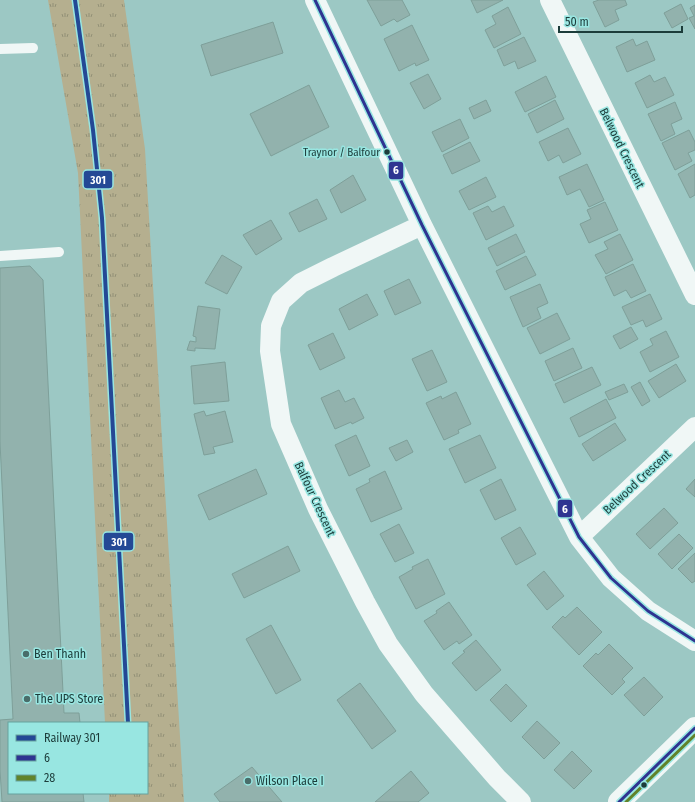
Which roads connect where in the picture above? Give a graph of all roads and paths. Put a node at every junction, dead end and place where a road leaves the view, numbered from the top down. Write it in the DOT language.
graph roads {
  1 [pos="315,0"];
  2 [pos="550,0"];
  3 [pos="33,48"];
  4 [pos="0,50"];
  5 [pos="422,225"];
  6 [pos="59,252"];
  7 [pos="0,256"];
  8 [pos="695,295"];
  9 [pos="695,427"];
  10 [pos="579,537"];
  11 [pos="695,641"];
  12 [pos="695,728"];
  13 [pos="521,802"];
  14 [pos="619,802"];
  1 -- 5 [label="street"];
  2 -- 8 [label="street, Belwood Crescent"];
  3 -- 4 [label="lane"];
  5 -- 10 [label="street"];
  5 -- 13 [label="street, Balfour Crescent"];
  6 -- 7 [label="lane"];
  9 -- 10 [label="street, Belwood Crescent"];
  10 -- 11 [label="street"];
  12 -- 14 [label="street"];
}
